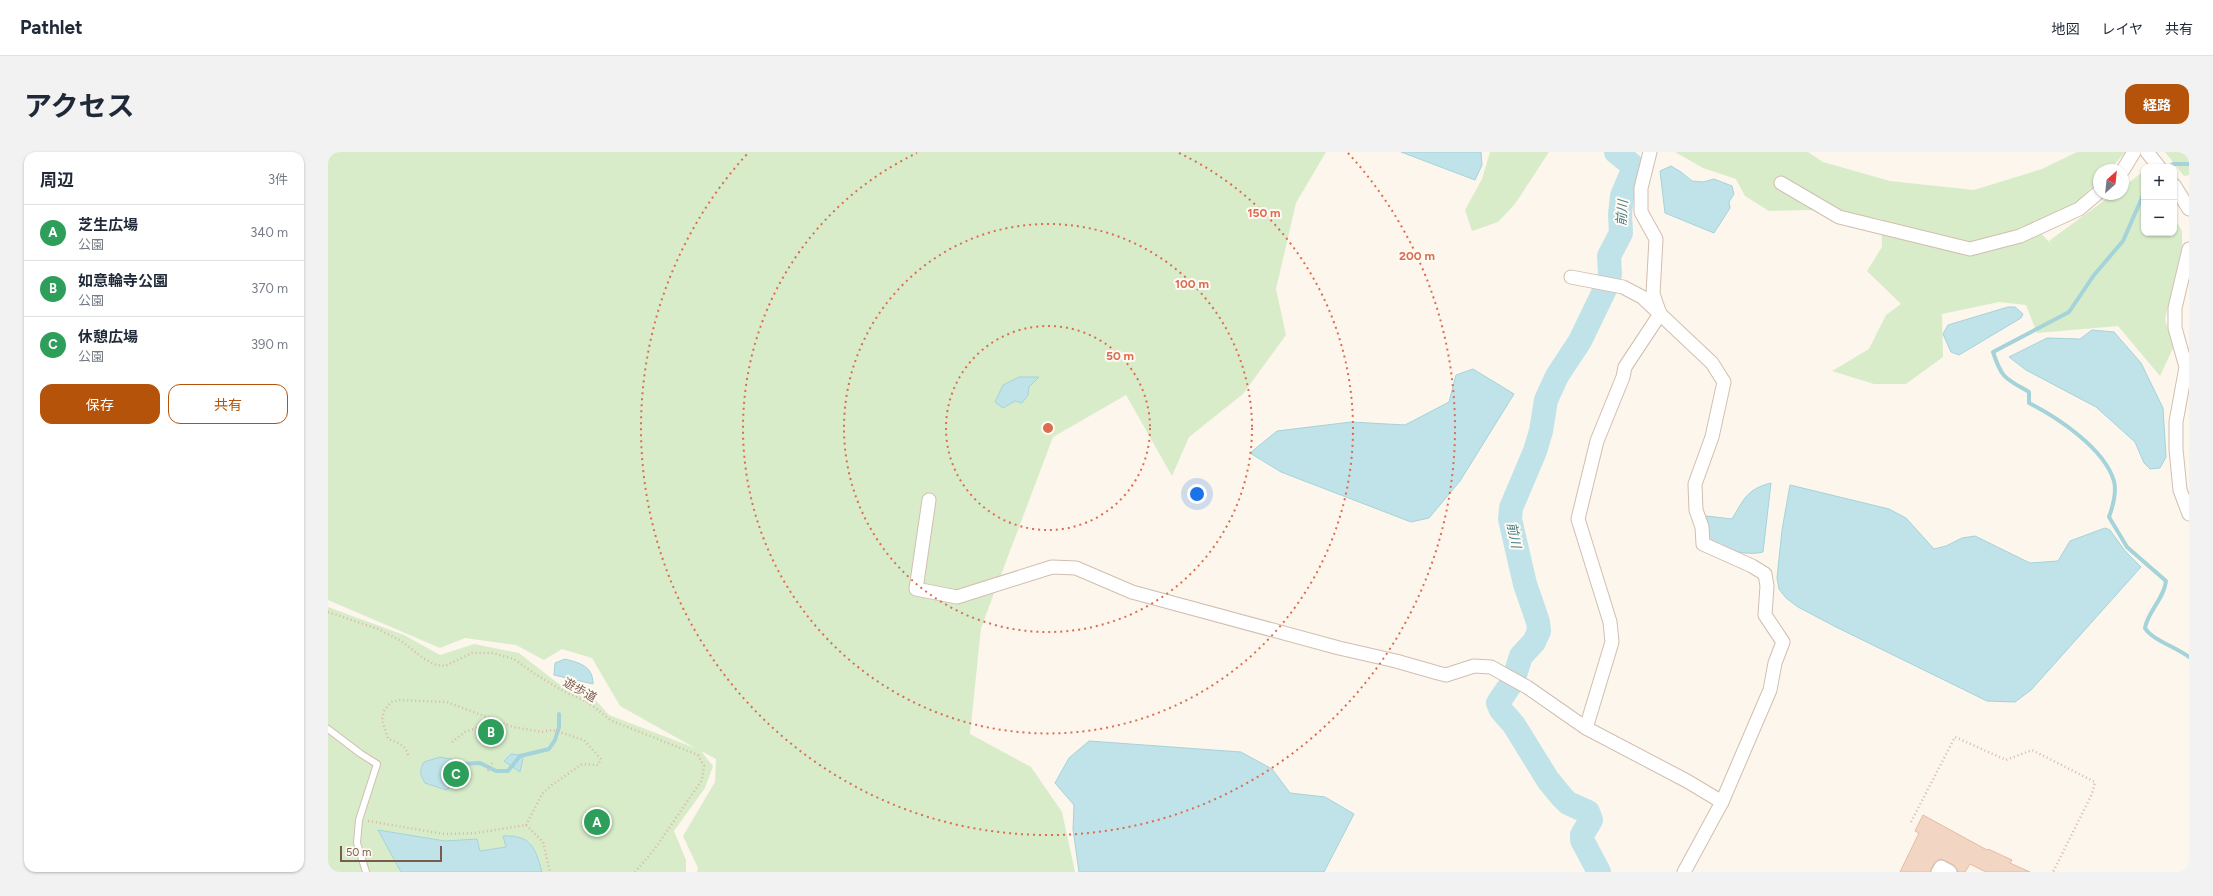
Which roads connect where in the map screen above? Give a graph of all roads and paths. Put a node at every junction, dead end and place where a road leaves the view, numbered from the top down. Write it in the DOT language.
graph roads {
  1 [pos="1650,152"];
  2 [pos="2134,152"];
  3 [pos="2147,152"];
  4 [pos="2127,164"];
  5 [pos="2157,164"];
  6 [pos="1781,184"];
  7 [pos="2177,190"];
  8 [pos="2093,197"];
  9 [pos="2189,209"];
  10 [pos="2189,249"];
  11 [pos="1571,277"];
  12 [pos="1660,314"];
  13 [pos="929,500"];
  14 [pos="2189,514"];
  15 [pos="328,612"];
  16 [pos="496,721"];
  17 [pos="1586,728"];
  18 [pos="328,729"];
  19 [pos="452,742"];
  20 [pos="408,755"];
  21 [pos="492,763"];
  22 [pos="488,771"];
  23 [pos="1722,802"];
  24 [pos="359,820"];
  25 [pos="1911,822"];
  26 [pos="526,825"];
  27 [pos="365,872"];
  28 [pos="550,872"];
  29 [pos="635,872"];
  30 [pos="1684,872"];
  31 [pos="1938,872"];
  32 [pos="1950,872"];
  33 [pos="2053,872"];
  1 -- 12 [label="street"];
  2 -- 4 [label="street"];
  3 -- 5 [label="street"];
  6 -- 8 [label="street"];
  7 -- 9 [label="street"];
  10 -- 14 [label="street"];
  11 -- 12 [label="street"];
  12 -- 17 [label="street"];
  12 -- 23 [label="street"];
  13 -- 17 [label="street"];
  15 -- 29 [label="path, 遊歩道"];
  16 -- 19 [label="path"];
  16 -- 20 [label="path"];
  16 -- 26 [label="path"];
  17 -- 23 [label="street"];
  18 -- 24 [label="lane"];
  21 -- 22 [label="path"];
  23 -- 30 [label="street"];
  24 -- 26 [label="path"];
  24 -- 27 [label="lane"];
  25 -- 33 [label="path"];
  26 -- 28 [label="path"];
  31 -- 32 [label="street"];
}
